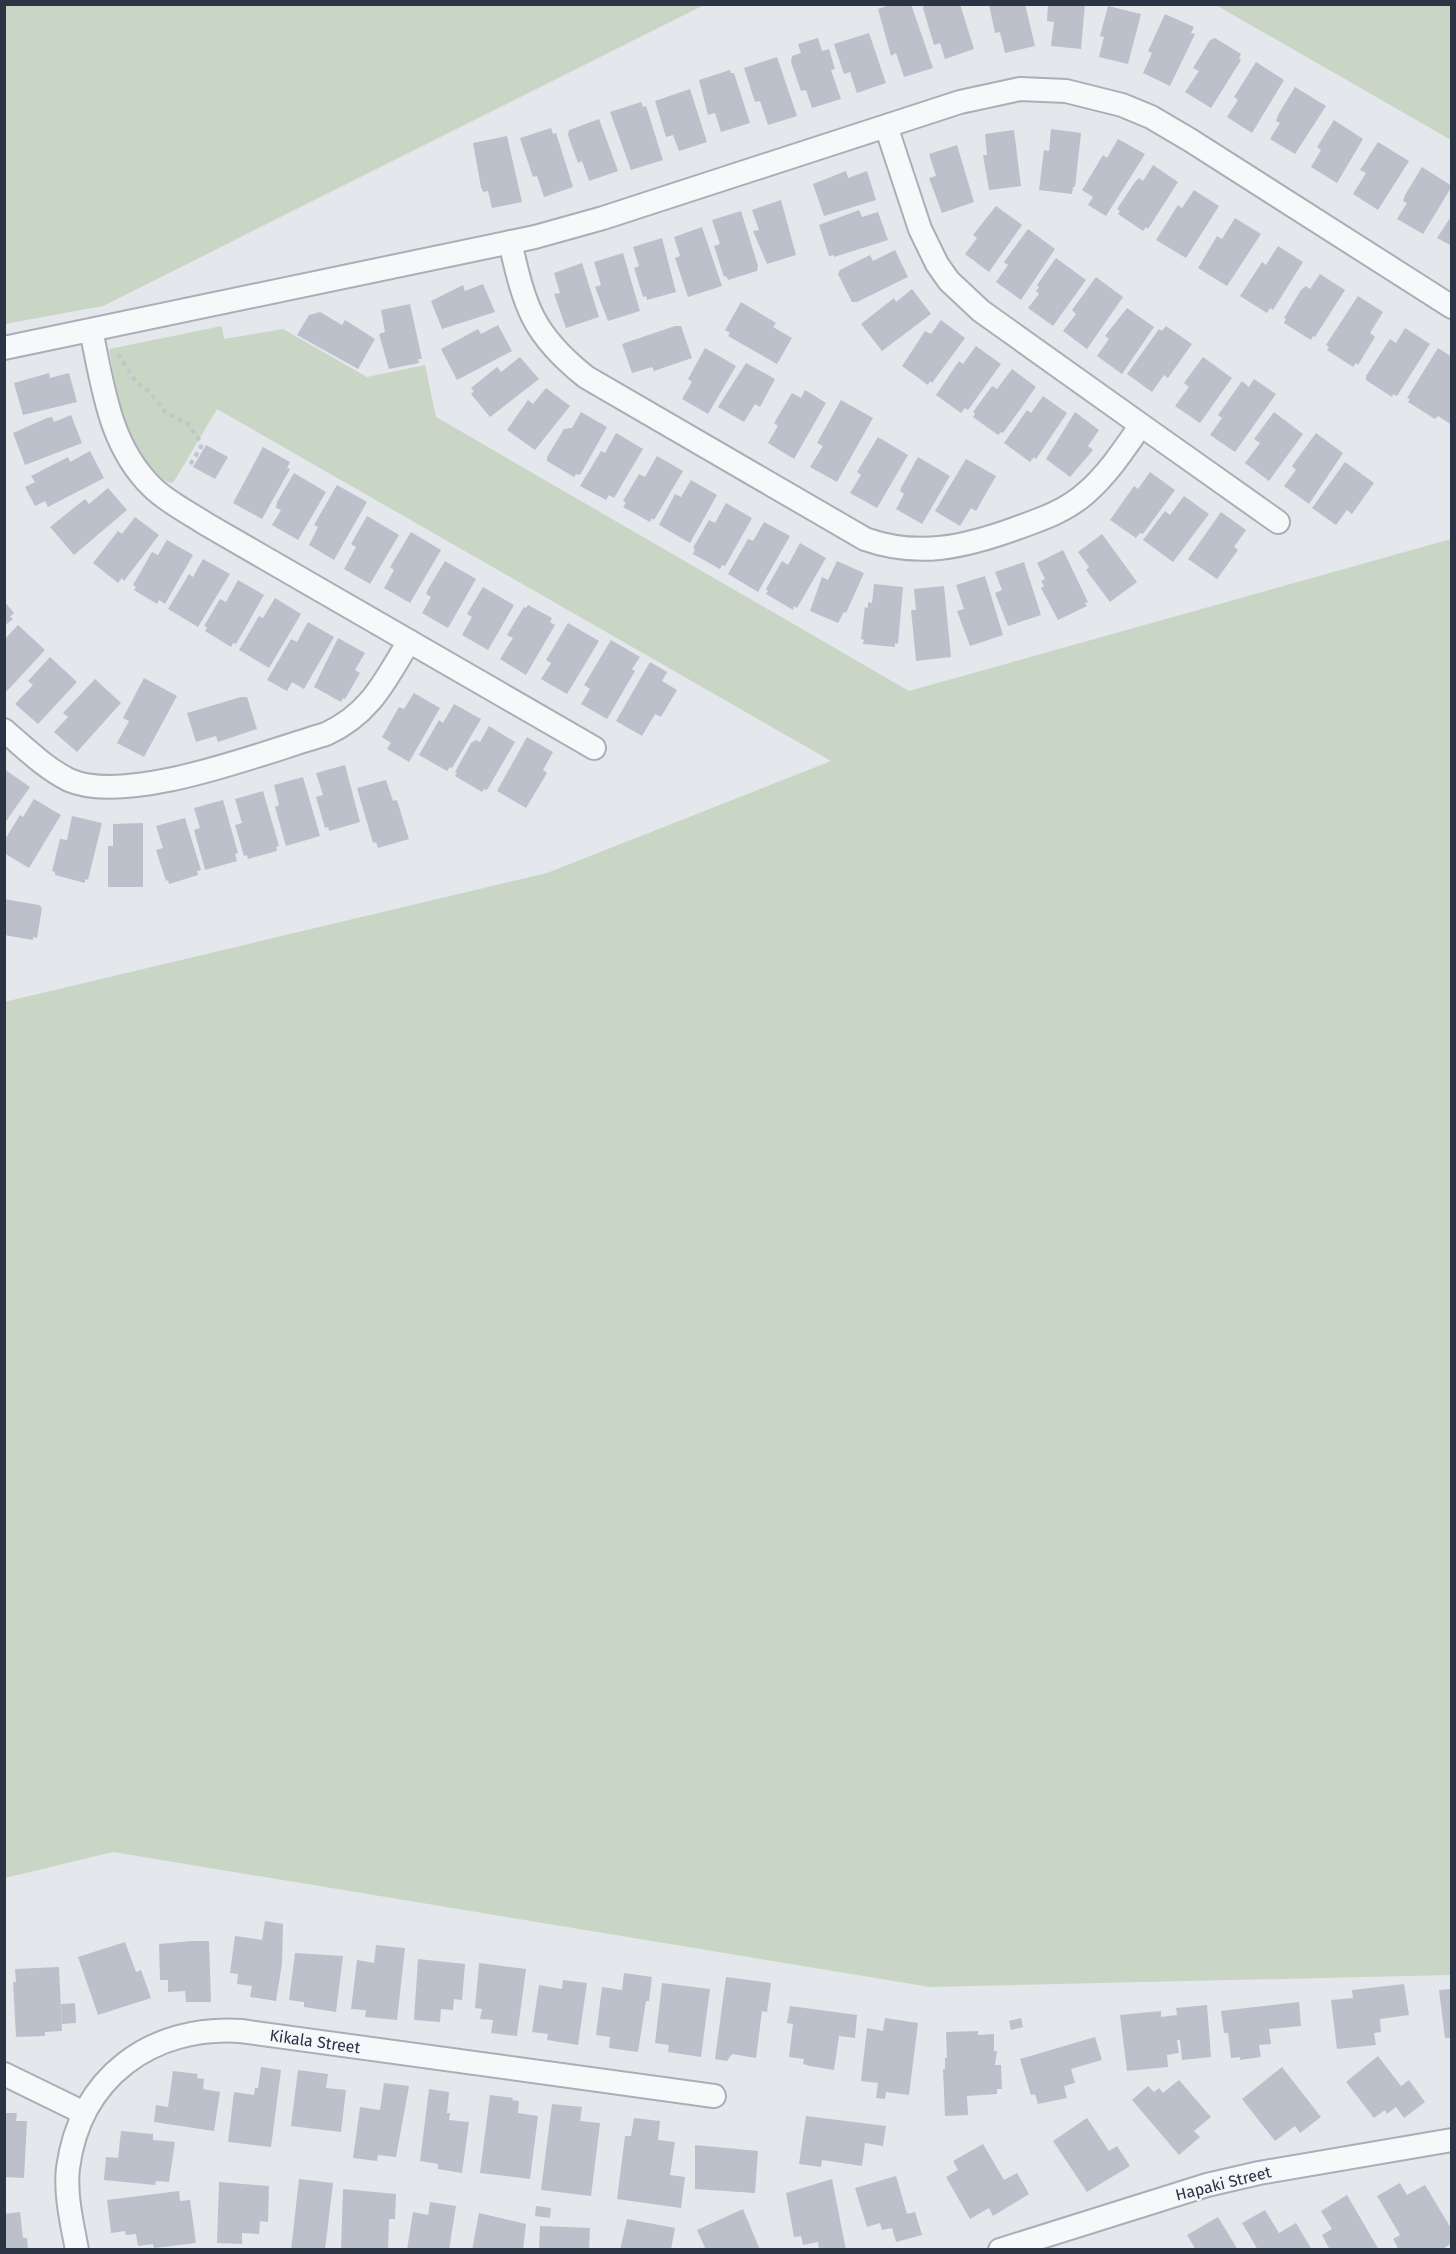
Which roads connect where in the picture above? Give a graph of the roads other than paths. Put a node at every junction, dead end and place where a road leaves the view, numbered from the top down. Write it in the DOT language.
graph roads {
  1 [pos="886,126"];
  2 [pos="510,242"];
  3 [pos="1452,307"];
  4 [pos="91,330"];
  5 [pos="4,348"];
  6 [pos="1142,425"];
  7 [pos="1278,522"];
  8 [pos="409,641"];
  9 [pos="4,730"];
  10 [pos="594,748"];
  11 [pos="4,2074"];
  12 [pos="714,2096"];
  13 [pos="84,2113"];
  14 [pos="1452,2140"];
  15 [pos="77,2250"];
  16 [pos="1000,2250"];
  1 -- 2 [label="street"];
  1 -- 3 [label="street"];
  1 -- 6 [label="street"];
  2 -- 4 [label="street"];
  2 -- 6 [label="street"];
  4 -- 5 [label="street"];
  4 -- 8 [label="street"];
  6 -- 7 [label="street"];
  8 -- 9 [label="street"];
  8 -- 10 [label="street"];
  11 -- 13 [label="street"];
  12 -- 13 [label="street, Kikala Street"];
  13 -- 15 [label="street, Kikala Street"];
  14 -- 16 [label="street, Hapaki Street"];
}
